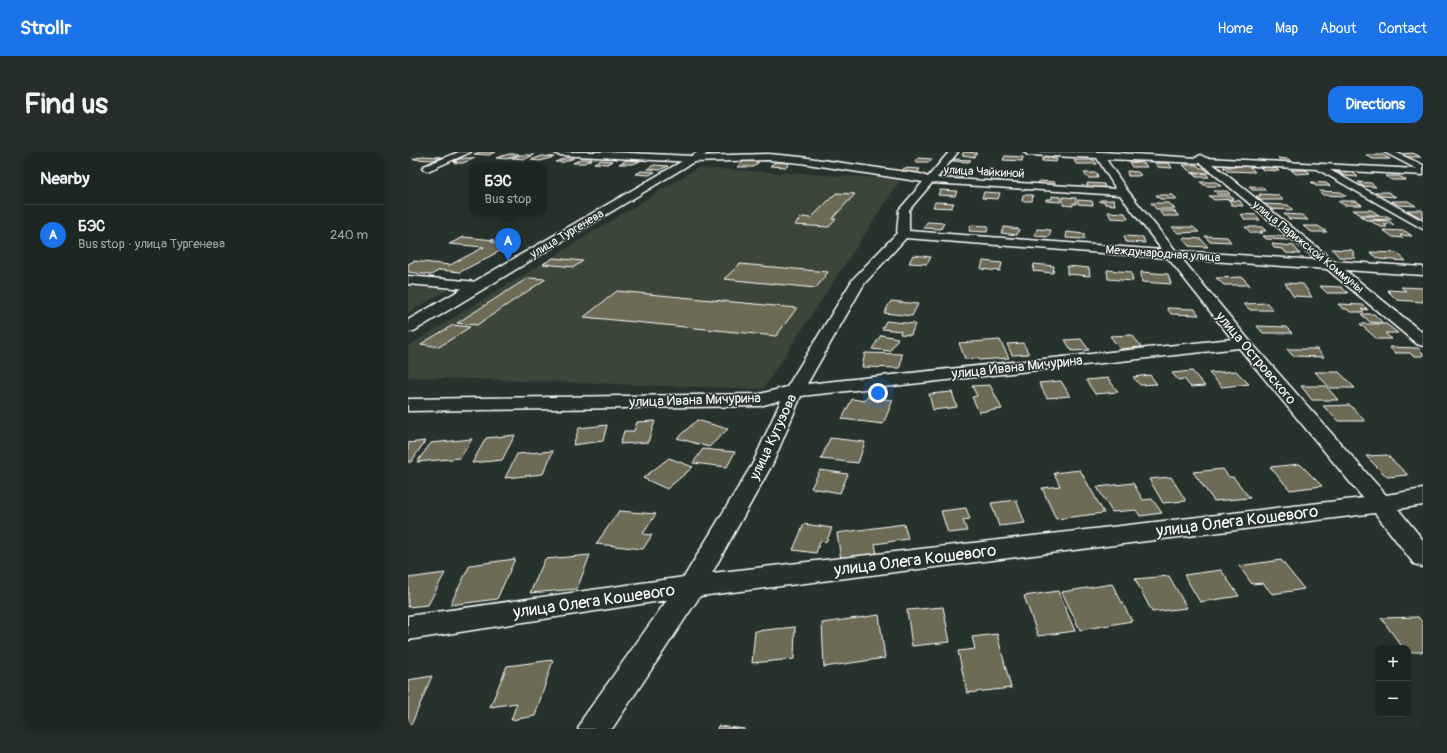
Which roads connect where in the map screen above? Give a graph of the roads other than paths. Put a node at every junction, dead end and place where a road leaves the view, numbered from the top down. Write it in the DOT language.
graph roads {
  1 [pos="467,152"];
  2 [pos="558,152"];
  3 [pos="705,152"];
  4 [pos="954,152"];
  5 [pos="1028,152"];
  6 [pos="1193,152"];
  7 [pos="1388,152"];
  8 [pos="1100,154"];
  9 [pos="1298,156"];
  10 [pos="692,160"];
  11 [pos="1204,161"];
  12 [pos="1317,166"];
  13 [pos="427,168"];
  14 [pos="1423,168"];
  15 [pos="1423,172"];
  16 [pos="928,180"];
  17 [pos="1123,192"];
  18 [pos="1423,226"];
  19 [pos="903,234"];
  20 [pos="1172,255"];
  21 [pos="1329,265"];
  22 [pos="1423,271"];
  23 [pos="408,280"];
  24 [pos="478,286"];
  25 [pos="408,327"];
  26 [pos="1423,341"];
  27 [pos="1243,343"];
  28 [pos="794,391"];
  29 [pos="408,405"];
  30 [pos="1423,497"];
  31 [pos="1381,504"];
  32 [pos="1423,557"];
  33 [pos="692,586"];
  34 [pos="408,628"];
  35 [pos="594,729"];
  1 -- 13 [label="street"];
  2 -- 10 [label="street, улица Чайкиной"];
  3 -- 10 [label="street, улица Тургенева"];
  4 -- 16 [label="street"];
  5 -- 8 [label="street"];
  6 -- 11 [label="street, улица Парижской Коммуны"];
  7 -- 14 [label="street"];
  8 -- 11 [label="street"];
  8 -- 17 [label="street, улица Островского"];
  9 -- 12 [label="street"];
  10 -- 16 [label="street, улица Чайкиной"];
  10 -- 24 [label="street, улица Тургенева"];
  11 -- 12 [label="street"];
  11 -- 21 [label="street, улица Парижской Коммуны"];
  12 -- 15 [label="street"];
  12 -- 18 [label="street"];
  16 -- 17 [label="street, улица Чайкиной"];
  16 -- 19 [label="street"];
  17 -- 20 [label="street, улица Островского"];
  19 -- 20 [label="street, Международная улица"];
  19 -- 28 [label="street, улица Кутузова"];
  20 -- 21 [label="street, Международная улица"];
  20 -- 27 [label="street, улица Островского"];
  21 -- 22 [label="street, Международная улица"];
  21 -- 26 [label="street, улица Парижской Коммуны"];
  23 -- 24 [label="street"];
  24 -- 25 [label="street, улица Тургенева"];
  27 -- 28 [label="street, улица Ивана Мичурина"];
  27 -- 31 [label="street, улица Островского"];
  28 -- 29 [label="street, улица Ивана Мичурина"];
  28 -- 33 [label="street, улица Кутузова"];
  30 -- 31 [label="street, улица Олега Кошевого"];
  31 -- 32 [label="street, улица Островского"];
  31 -- 33 [label="street, улица Олега Кошевого"];
  33 -- 34 [label="street, улица Олега Кошевого"];
  33 -- 35 [label="street, улица Кутузова"];
}
